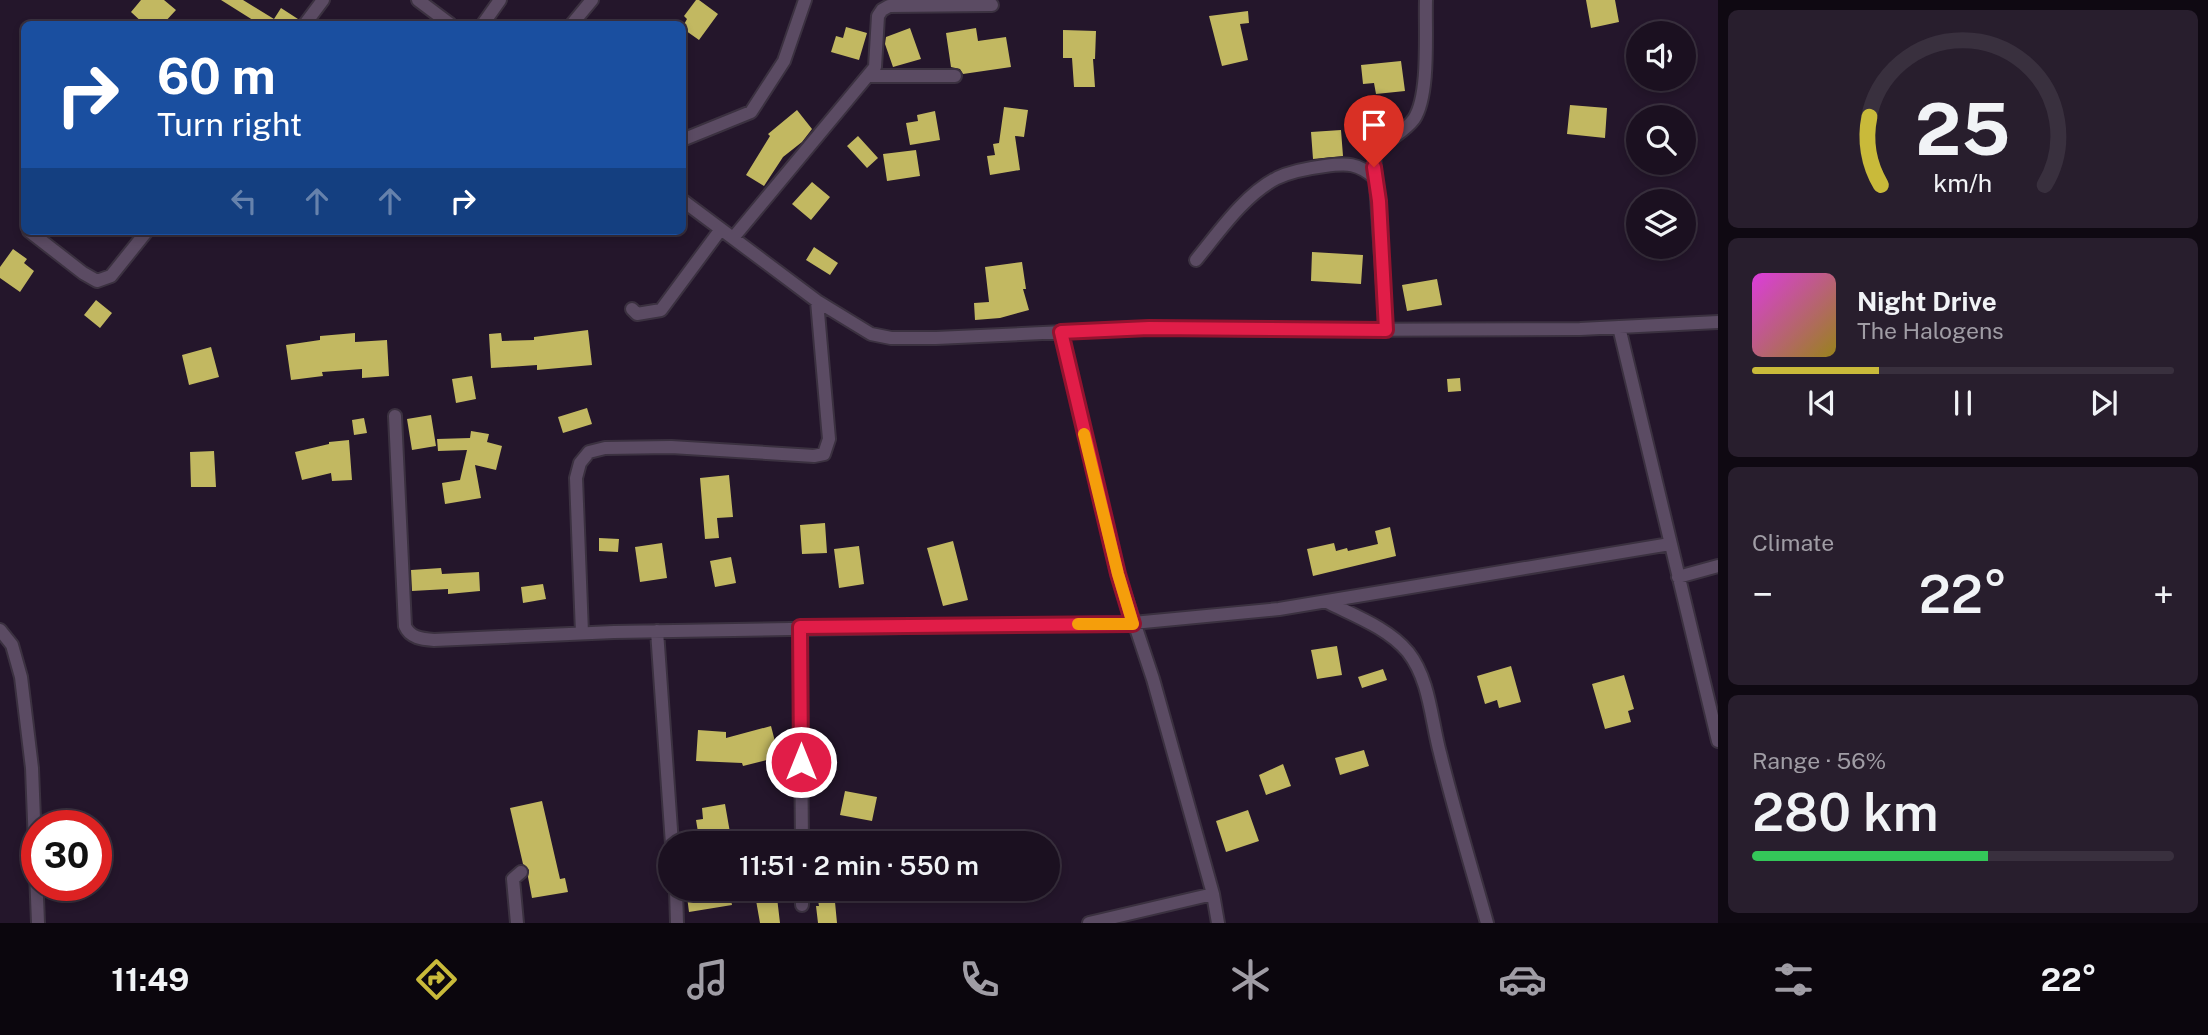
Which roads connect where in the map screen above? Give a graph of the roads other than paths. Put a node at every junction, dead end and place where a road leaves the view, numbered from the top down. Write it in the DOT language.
graph roads {
  1 [pos="323,0"];
  2 [pos="418,0"];
  3 [pos="500,0"];
  4 [pos="592,0"];
  5 [pos="805,0"];
  6 [pos="1426,0"];
  7 [pos="992,5"];
  8 [pos="307,21"];
  9 [pos="446,21"];
  10 [pos="485,21"];
  11 [pos="574,21"];
  12 [pos="869,76"];
  13 [pos="956,76"];
  14 [pos="686,138"];
  15 [pos="1375,178"];
  16 [pos="686,203"];
  17 [pos="720,229"];
  18 [pos="35,235"];
  19 [pos="144,235"];
  20 [pos="733,238"];
  21 [pos="1196,260"];
  22 [pos="817,301"];
  23 [pos="632,309"];
  24 [pos="1718,322"];
  25 [pos="1619,327"];
  26 [pos="1386,330"];
  27 [pos="1061,332"];
  28 [pos="395,416"];
  29 [pos="1670,544"];
  30 [pos="1718,566"];
  31 [pos="1678,577"];
  32 [pos="1326,601"];
  33 [pos="1133,624"];
  34 [pos="800,627"];
  35 [pos="0,630"];
  36 [pos="657,631"];
  37 [pos="582,634"];
  38 [pos="1718,741"];
  39 [pos="671,831"];
  40 [pos="802,831"];
  41 [pos="521,872"];
  42 [pos="1213,894"];
  43 [pos="676,901"];
  44 [pos="802,901"];
  45 [pos="802,905"];
  46 [pos="38,923"];
  47 [pos="517,923"];
  48 [pos="677,923"];
  49 [pos="1089,923"];
  50 [pos="1218,923"];
  51 [pos="1487,923"];
  1 -- 8 [label="street"];
  2 -- 9 [label="street"];
  3 -- 10 [label="street"];
  4 -- 11 [label="street"];
  5 -- 14 [label="street"];
  6 -- 15 [label="street"];
  7 -- 12 [label="street"];
  12 -- 13 [label="street"];
  12 -- 20 [label="street"];
  15 -- 21 [label="street"];
  15 -- 26 [label="street"];
  16 -- 17 [label="street"];
  17 -- 20 [label="street"];
  17 -- 23 [label="street"];
  18 -- 19 [label="street"];
  20 -- 22 [label="street"];
  22 -- 27 [label="street"];
  22 -- 37 [label="street"];
  24 -- 25 [label="street"];
  25 -- 26 [label="street"];
  25 -- 29 [label="street"];
  26 -- 27 [label="street"];
  27 -- 33 [label="street"];
  28 -- 37 [label="street"];
  29 -- 31 [label="street"];
  29 -- 32 [label="street"];
  30 -- 31 [label="street"];
  31 -- 38 [label="street"];
  32 -- 33 [label="street"];
  32 -- 51 [label="street"];
  33 -- 34 [label="street"];
  33 -- 42 [label="street"];
  34 -- 36 [label="street"];
  34 -- 40 [label="street"];
  35 -- 46 [label="street"];
  36 -- 37 [label="street"];
  36 -- 39 [label="street"];
  41 -- 47 [label="street"];
  42 -- 49 [label="street"];
  42 -- 50 [label="street"];
  43 -- 48 [label="street"];
  44 -- 45 [label="street"];
}
